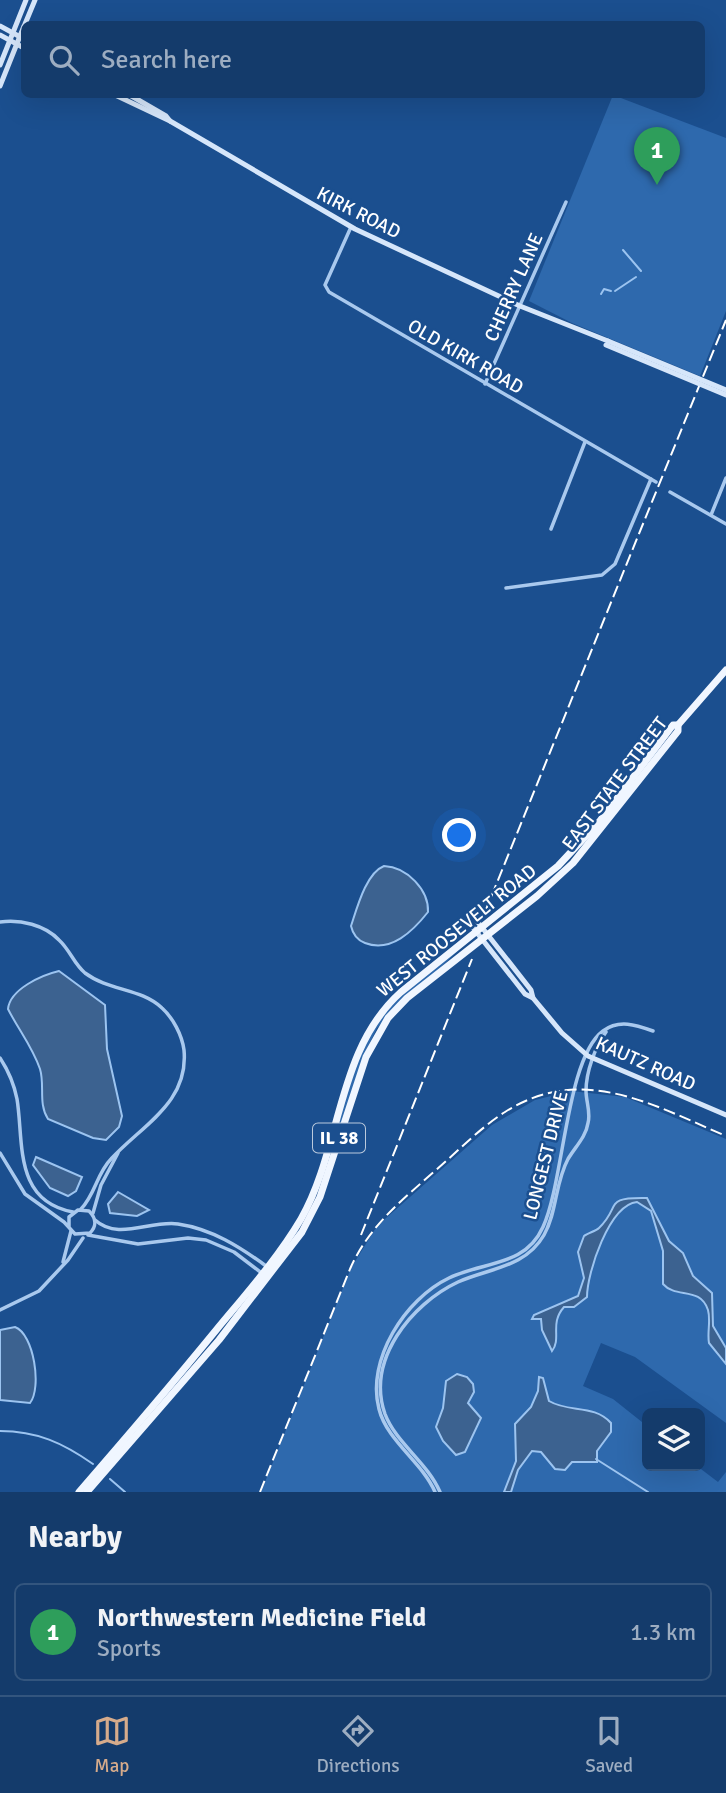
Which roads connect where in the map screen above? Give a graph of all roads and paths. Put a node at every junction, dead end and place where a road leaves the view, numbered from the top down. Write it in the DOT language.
graph roads {
  1 [pos="26,0"];
  2 [pos="35,0"];
  3 [pos="27,21"];
  4 [pos="0,26"];
  5 [pos="13,33"];
  6 [pos="0,35"];
  7 [pos="21,37"];
  8 [pos="21,39"];
  9 [pos="10,40"];
  10 [pos="17,44"];
  11 [pos="21,46"];
  12 [pos="0,65"];
  13 [pos="0,86"];
  14 [pos="121,98"];
  15 [pos="135,98"];
  16 [pos="170,121"];
  17 [pos="566,202"];
  18 [pos="351,227"];
  19 [pos="520,306"];
  20 [pos="485,384"];
  21 [pos="726,392"];
  22 [pos="584,442"];
  23 [pos="726,478"];
  24 [pos="651,479"];
  25 [pos="656,482"];
  26 [pos="670,492"];
  27 [pos="711,515"];
  28 [pos="726,524"];
  29 [pos="551,529"];
  30 [pos="506,588"];
  31 [pos="726,670"];
  32 [pos="470,918"];
  33 [pos="0,922"];
  34 [pos="482,933"];
  35 [pos="653,1031"];
  36 [pos="590,1057"];
  37 [pos="0,1058"];
  38 [pos="575,1094"];
  39 [pos="587,1094"];
  40 [pos="726,1115"];
  41 [pos="0,1153"];
  42 [pos="118,1153"];
  43 [pos="81,1209"];
  44 [pos="73,1212"];
  45 [pos="94,1218"];
  46 [pos="70,1229"];
  47 [pos="86,1235"];
  48 [pos="63,1264"];
  49 [pos="267,1272"];
  50 [pos="0,1310"];
  51 [pos="79,1492"];
  52 [pos="87,1492"];
  53 [pos="438,1492"];
  1 -- 5 [label="street"];
  2 -- 3 [label="street"];
  4 -- 5 [label="street"];
  5 -- 7 [label="street"];
  5 -- 9 [label="street"];
  6 -- 9 [label="street"];
  8 -- 10 [label="street"];
  9 -- 10 [label="street"];
  9 -- 12 [label="street"];
  10 -- 11 [label="street"];
  10 -- 13 [label="street"];
  14 -- 16 [label="street, KIRK ROAD"];
  15 -- 16 [label="street"];
  16 -- 18 [label="street, KIRK ROAD"];
  17 -- 19 [label="street, CHERRY LANE"];
  18 -- 19 [label="street, KIRK ROAD"];
  18 -- 20 [label="street, OLD KIRK ROAD"];
  19 -- 20 [label="street, CHERRY LANE"];
  19 -- 21 [label="street, KIRK ROAD, bridge"];
  20 -- 22 [label="street, OLD KIRK ROAD"];
  22 -- 24 [label="street, OLD KIRK ROAD"];
  22 -- 29 [label="street"];
  23 -- 27 [label="street"];
  24 -- 25 [label="street, OLD KIRK ROAD"];
  24 -- 30 [label="street"];
  26 -- 27 [label="street"];
  27 -- 28 [label="street"];
  31 -- 34 [label="main road, EAST STATE STREET / IL 38"];
  32 -- 34 [label="street, KAUTZ ROAD"];
  33 -- 42 [label="street"];
  34 -- 36 [label="street, KAUTZ ROAD"];
  34 -- 49 [label="main road, WEST ROOSEVELT ROAD / IL 38"];
  35 -- 36 [label="street"];
  36 -- 38 [label="street, LONGEST DRIVE"];
  36 -- 39 [label="street, LONGEST DRIVE"];
  36 -- 40 [label="street, KAUTZ ROAD"];
  37 -- 44 [label="street"];
  38 -- 39 [label="street"];
  38 -- 53 [label="street, LONGEST DRIVE"];
  39 -- 53 [label="street, LONGEST DRIVE"];
  41 -- 46 [label="street"];
  42 -- 43 [label="street"];
  42 -- 45 [label="street"];
  43 -- 44 [label="street"];
  43 -- 45 [label="street"];
  44 -- 46 [label="street"];
  45 -- 47 [label="street"];
  45 -- 49 [label="street"];
  46 -- 47 [label="street"];
  46 -- 48 [label="street"];
  47 -- 48 [label="street"];
  47 -- 49 [label="street"];
  48 -- 50 [label="street"];
  49 -- 51 [label="main road, WEST ROOSEVELT ROAD / IL 38"];
  49 -- 52 [label="main road, WEST ROOSEVELT ROAD / IL 38"];
}
